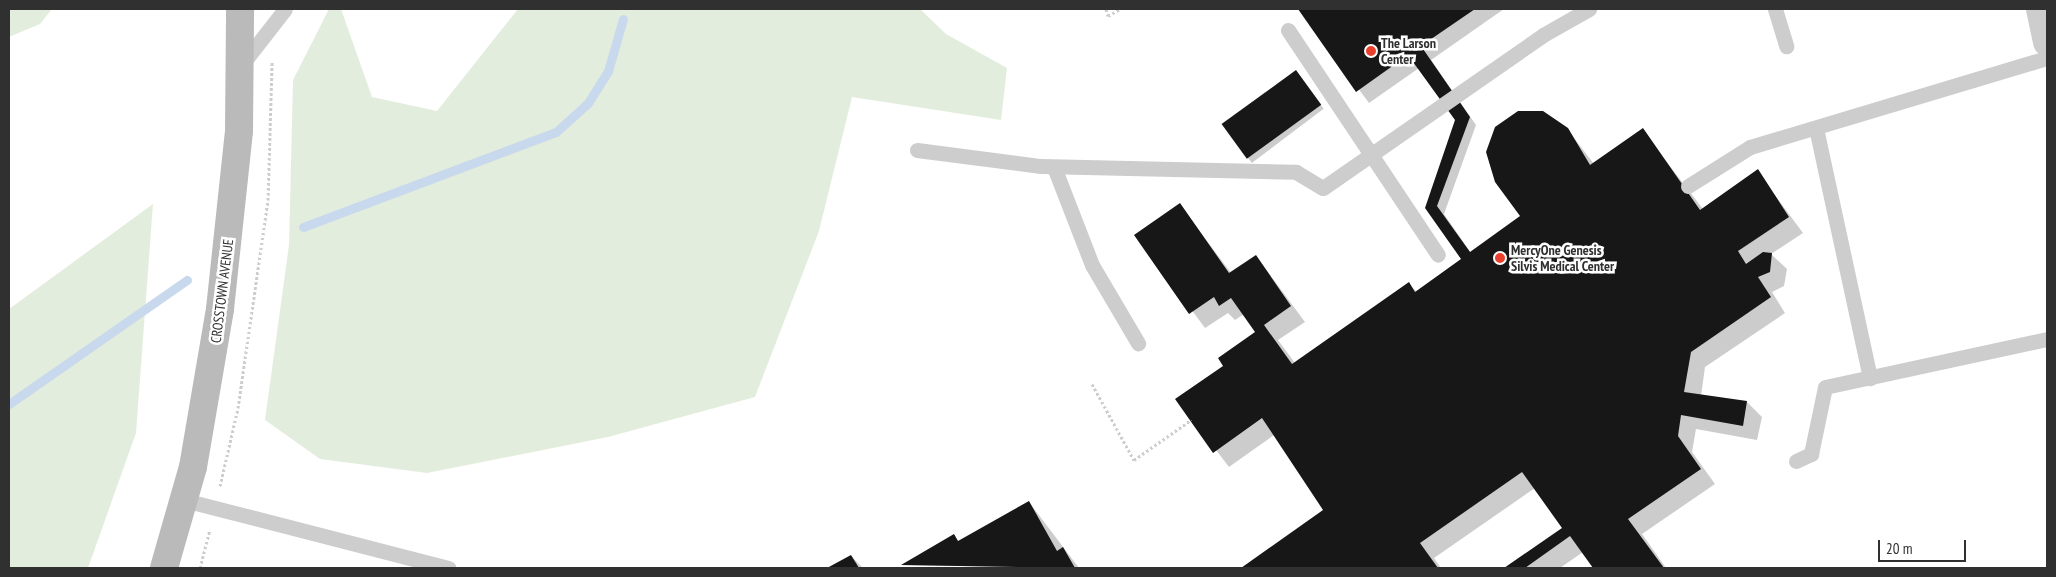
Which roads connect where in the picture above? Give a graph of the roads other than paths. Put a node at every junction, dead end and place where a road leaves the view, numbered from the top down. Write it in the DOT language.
graph roads {
  1 [pos="240,9"];
  2 [pos="285,9"];
  3 [pos="1589,9"];
  4 [pos="1775,9"];
  5 [pos="2040,9"];
  6 [pos="1288,30"];
  7 [pos="2047,42"];
  8 [pos="1786,46"];
  9 [pos="2047,58"];
  10 [pos="240,69"];
  11 [pos="1816,128"];
  12 [pos="917,150"];
  13 [pos="1372,154"];
  14 [pos="1054,167"];
  15 [pos="1688,186"];
  16 [pos="1438,255"];
  17 [pos="2047,339"];
  18 [pos="1138,343"];
  19 [pos="1870,378"];
  20 [pos="1796,461"];
  21 [pos="184,500"];
  22 [pos="164,568"];
  23 [pos="448,568"];
  1 -- 10 [label="street, CROSSTOWN AVENUE"];
  2 -- 10 [label="lane"];
  3 -- 13 [label="lane"];
  4 -- 8 [label="lane"];
  5 -- 7 [label="street"];
  6 -- 13 [label="lane"];
  9 -- 11 [label="lane"];
  10 -- 21 [label="street, CROSSTOWN AVENUE"];
  11 -- 15 [label="lane"];
  11 -- 19 [label="lane"];
  12 -- 14 [label="lane"];
  13 -- 14 [label="lane"];
  13 -- 16 [label="lane"];
  14 -- 18 [label="lane"];
  17 -- 19 [label="lane"];
  19 -- 20 [label="lane"];
  21 -- 22 [label="street, CROSSTOWN AVENUE"];
  21 -- 23 [label="lane"];
}
